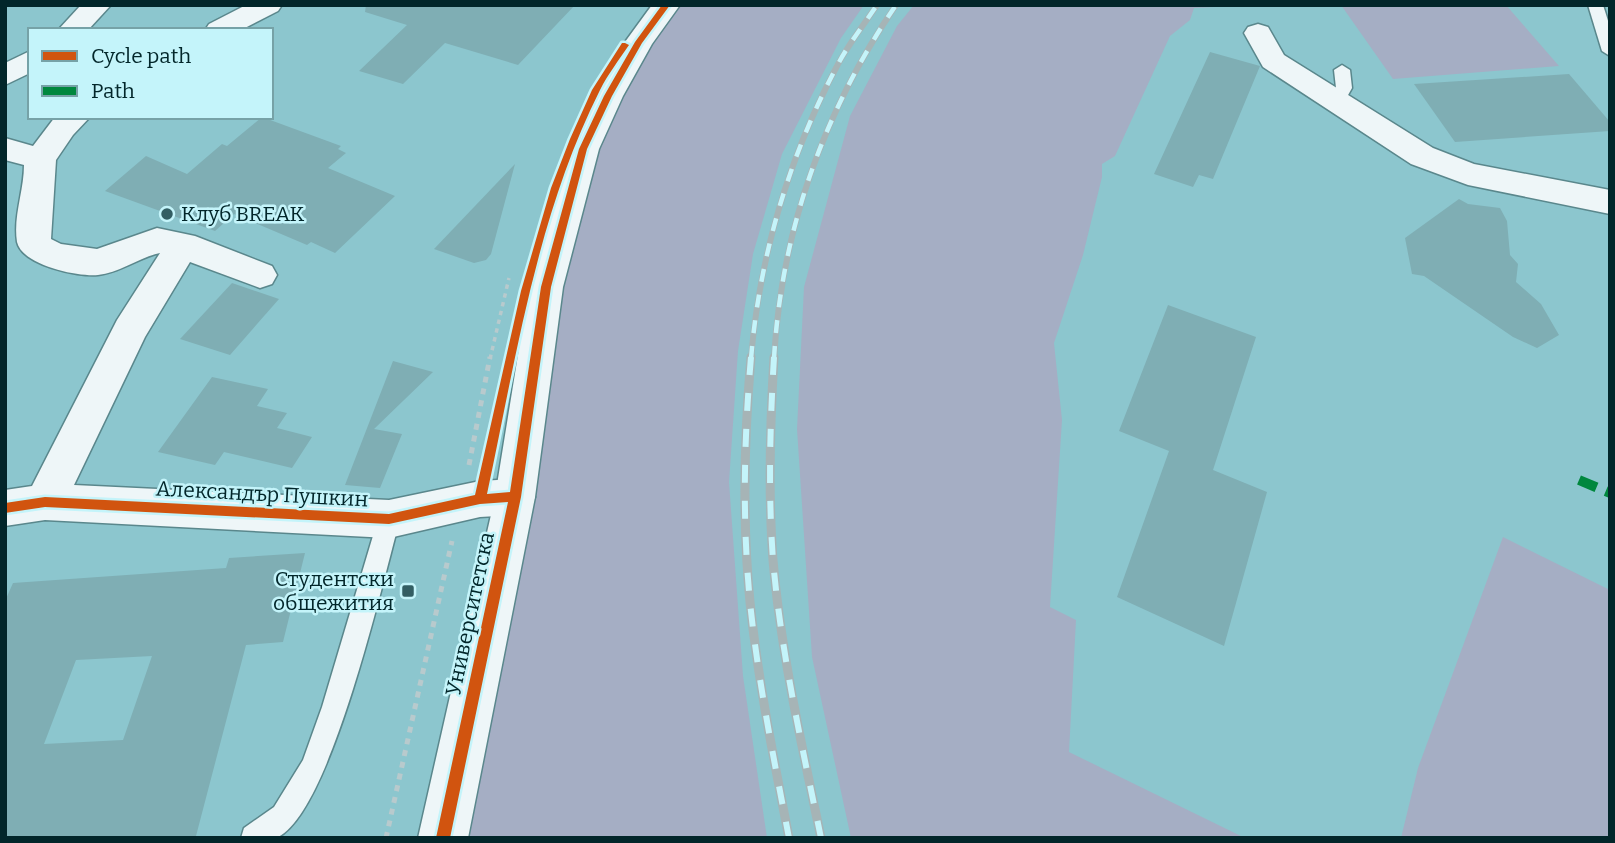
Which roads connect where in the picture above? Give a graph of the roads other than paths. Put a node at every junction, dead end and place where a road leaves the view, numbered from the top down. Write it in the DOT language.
graph roads {
  1 [pos="97,5"];
  2 [pos="268,5"];
  3 [pos="667,5"];
  4 [pos="1595,5"];
  5 [pos="74,28"];
  6 [pos="223,28"];
  7 [pos="1258,33"];
  8 [pos="1610,51"];
  9 [pos="28,61"];
  10 [pos="1342,70"];
  11 [pos="5,76"];
  12 [pos="1337,100"];
  13 [pos="73,119"];
  14 [pos="5,149"];
  15 [pos="40,159"];
  16 [pos="1610,202"];
  17 [pos="183,245"];
  18 [pos="260,275"];
  19 [pos="515,497"];
  20 [pos="45,502"];
  21 [pos="5,508"];
  22 [pos="388,519"];
  23 [pos="254,838"];
  24 [pos="443,838"];
  1 -- 5 [label="street"];
  2 -- 6 [label="street"];
  3 -- 19 [label="street, Университетска"];
  4 -- 8 [label="lane"];
  7 -- 12 [label="street"];
  9 -- 11 [label="street"];
  10 -- 12 [label="lane"];
  12 -- 16 [label="street"];
  13 -- 15 [label="street"];
  14 -- 15 [label="street"];
  15 -- 17 [label="street"];
  17 -- 18 [label="street"];
  17 -- 20 [label="street"];
  19 -- 22 [label="street, Александър Пушкин"];
  19 -- 24 [label="street, Университетска"];
  20 -- 21 [label="street, Александър Пушкин"];
  20 -- 22 [label="street, Александър Пушкин"];
  22 -- 23 [label="lane"];
}
